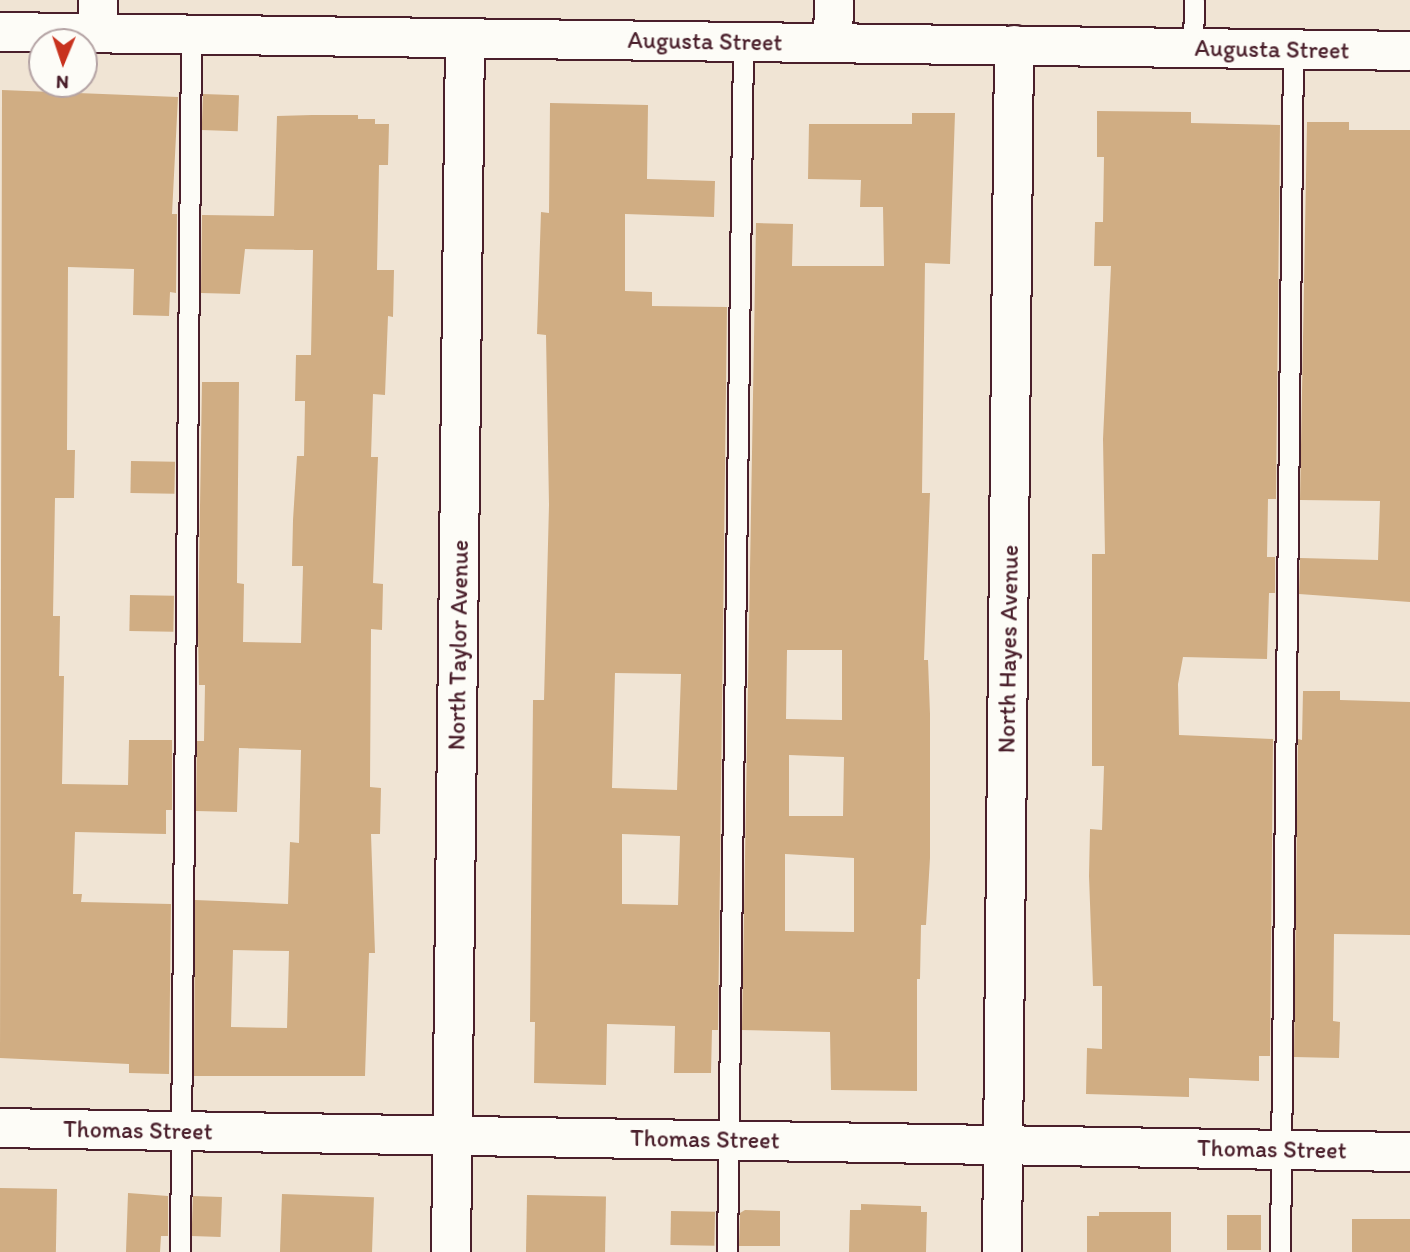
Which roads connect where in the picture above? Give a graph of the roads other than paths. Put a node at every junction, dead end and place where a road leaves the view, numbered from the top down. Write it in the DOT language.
graph roads {
  1 [pos="834,0"];
  2 [pos="1194,0"];
  3 [pos="98,17"];
  4 [pos="0,32"];
  5 [pos="191,35"];
  6 [pos="465,38"];
  7 [pos="743,42"];
  8 [pos="834,43"];
  9 [pos="1014,46"];
  10 [pos="1193,48"];
  11 [pos="1293,50"];
  12 [pos="1410,51"];
  13 [pos="0,1128"];
  14 [pos="182,1131"];
  15 [pos="452,1135"];
  16 [pos="729,1140"];
  17 [pos="1004,1145"];
  18 [pos="1281,1149"];
  19 [pos="1410,1152"];
  20 [pos="180,1252"];
  21 [pos="451,1252"];
  22 [pos="727,1252"];
  23 [pos="1002,1252"];
  24 [pos="1280,1252"];
  1 -- 8 [label="street"];
  2 -- 10 [label="lane"];
  3 -- 4 [label="street, Augusta Street"];
  3 -- 5 [label="street, Augusta Street"];
  5 -- 6 [label="street, Augusta Street"];
  5 -- 14 [label="lane"];
  6 -- 7 [label="street, Augusta Street"];
  6 -- 15 [label="street, North Taylor Avenue"];
  7 -- 8 [label="street, Augusta Street"];
  7 -- 16 [label="lane"];
  8 -- 9 [label="street, Augusta Street"];
  9 -- 10 [label="street, Augusta Street"];
  9 -- 17 [label="street, North Hayes Avenue"];
  10 -- 11 [label="street, Augusta Street"];
  11 -- 12 [label="street, Augusta Street"];
  11 -- 18 [label="lane"];
  13 -- 14 [label="street, Thomas Street"];
  14 -- 15 [label="street, Thomas Street"];
  14 -- 20 [label="lane"];
  15 -- 16 [label="street, Thomas Street"];
  15 -- 21 [label="street, North Taylor Avenue"];
  16 -- 17 [label="street, Thomas Street"];
  16 -- 22 [label="lane"];
  17 -- 18 [label="street, Thomas Street"];
  17 -- 23 [label="street, North Hayes Avenue"];
  18 -- 19 [label="street, Thomas Street"];
  18 -- 24 [label="lane"];
}
